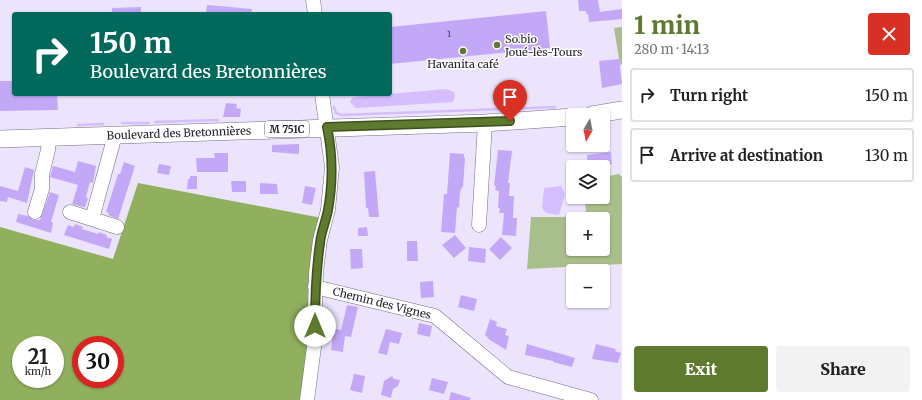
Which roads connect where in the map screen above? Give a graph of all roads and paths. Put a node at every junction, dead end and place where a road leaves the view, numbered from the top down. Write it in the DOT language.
graph roads {
  1 [pos="313,0"];
  2 [pos="315,12"];
  3 [pos="322,96"];
  4 [pos="622,110"];
  5 [pos="610,112"];
  6 [pos="566,117"];
  7 [pos="485,123"];
  8 [pos="327,127"];
  9 [pos="115,135"];
  10 [pos="50,137"];
  11 [pos="0,139"];
  12 [pos="35,212"];
  13 [pos="70,212"];
  14 [pos="92,220"];
  15 [pos="479,225"];
  16 [pos="117,227"];
  17 [pos="315,287"];
  18 [pos="307,400"];
  19 [pos="591,400"];
  1 -- 2 [label="street"];
  3 -- 8 [label="street"];
  4 -- 5 [label="main road"];
  6 -- 7 [label="main road, Boulevard des Bretonnières / M 751C"];
  7 -- 8 [label="main road, Boulevard des Bretonnières / M 751C"];
  7 -- 15 [label="street"];
  8 -- 9 [label="main road, Boulevard des Bretonnières / M 751C"];
  8 -- 17 [label="street"];
  9 -- 10 [label="main road, Boulevard des Bretonnières / M 751C"];
  9 -- 14 [label="street"];
  10 -- 11 [label="main road, Boulevard des Bretonnières / M 751C"];
  10 -- 12 [label="street"];
  13 -- 14 [label="street"];
  14 -- 16 [label="street"];
  17 -- 18 [label="street"];
  17 -- 19 [label="street, Chemin des Vignes"];
}
